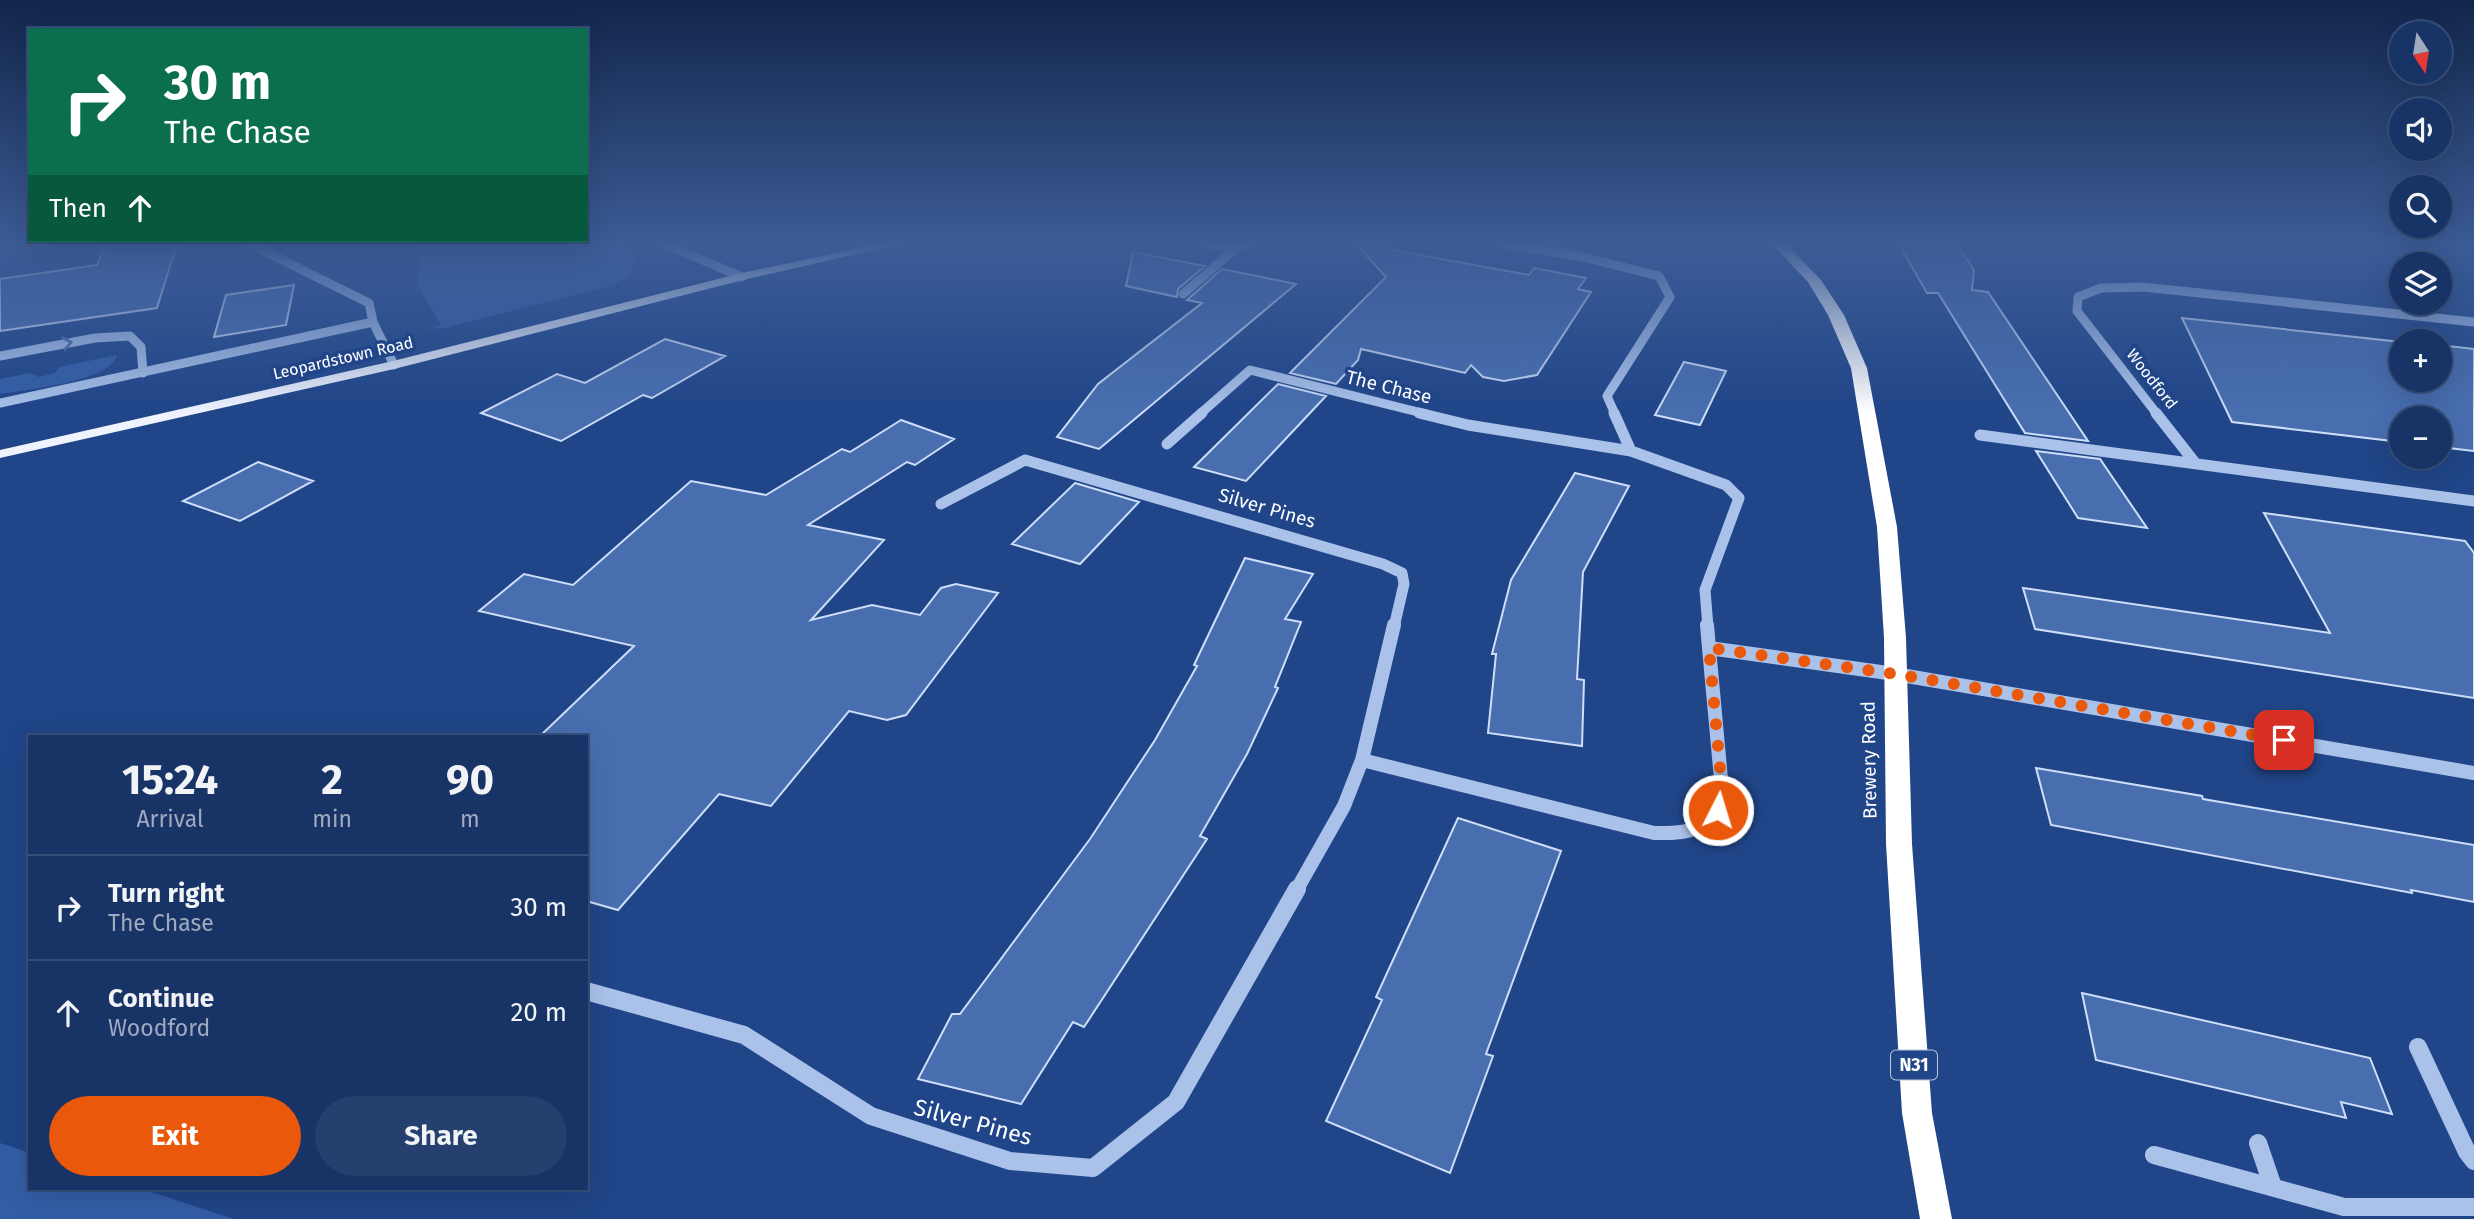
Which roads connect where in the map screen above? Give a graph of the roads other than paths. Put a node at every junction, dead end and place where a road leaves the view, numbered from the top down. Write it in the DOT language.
graph roads {
  1 [pos="363,300"];
  2 [pos="651,300"];
  3 [pos="1668,300"];
  4 [pos="1827,300"];
  5 [pos="2078,300"];
  6 [pos="2265,300"];
  7 [pos="373,322"];
  8 [pos="2474,322"];
  9 [pos="0,356"];
  10 [pos="394,365"];
  11 [pos="143,373"];
  12 [pos="0,403"];
  13 [pos="1980,436"];
  14 [pos="1167,444"];
  15 [pos="1631,452"];
  16 [pos="0,454"];
  17 [pos="2196,464"];
  18 [pos="2474,501"];
  19 [pos="941,504"];
  20 [pos="1709,648"];
  21 [pos="1895,674"];
  22 [pos="1363,760"];
  23 [pos="2474,773"];
  24 [pos="588,991"];
  25 [pos="2418,1046"];
  26 [pos="2258,1143"];
  27 [pos="2154,1155"];
  28 [pos="2474,1161"];
  29 [pos="2273,1187"];
  30 [pos="2474,1208"];
  31 [pos="1936,1219"];
  1 -- 7 [label="street"];
  2 -- 10 [label="main road, Leopardstown Road"];
  3 -- 15 [label="street"];
  4 -- 21 [label="highway, Brewery Road / N31"];
  5 -- 17 [label="street, Woodford"];
  6 -- 8 [label="street, Woodford"];
  7 -- 10 [label="street"];
  7 -- 11 [label="street"];
  9 -- 11 [label="street, one-way"];
  10 -- 16 [label="main road, Leopardstown Road"];
  11 -- 12 [label="street"];
  13 -- 17 [label="street"];
  14 -- 15 [label="street, The Chase"];
  15 -- 20 [label="street, The Chase"];
  17 -- 18 [label="street"];
  19 -- 22 [label="street, Silver Pines"];
  20 -- 21 [label="street"];
  20 -- 22 [label="street"];
  21 -- 23 [label="street"];
  21 -- 31 [label="highway, Brewery Road / N31"];
  22 -- 24 [label="street, Silver Pines"];
  25 -- 28 [label="street"];
  26 -- 29 [label="street"];
  27 -- 29 [label="street"];
  29 -- 30 [label="street"];
}
